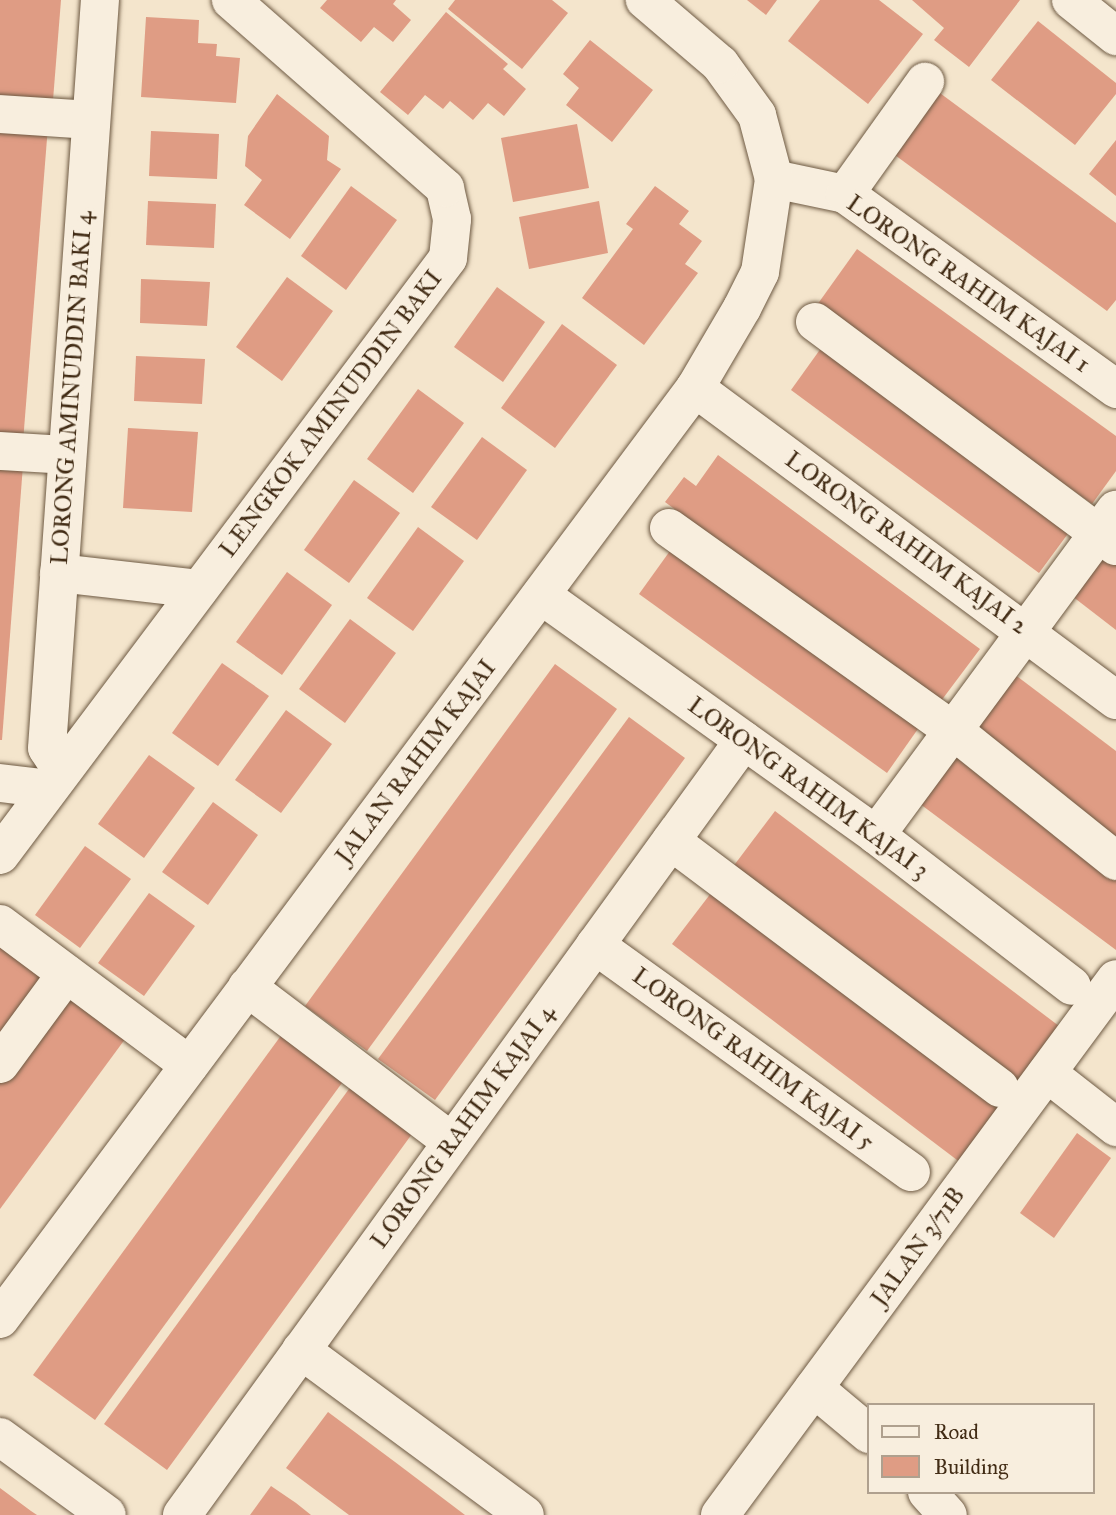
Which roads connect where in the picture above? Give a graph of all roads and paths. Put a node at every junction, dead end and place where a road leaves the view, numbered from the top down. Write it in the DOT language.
graph roads {
  1 [pos="100,0"];
  2 [pos="231,0"];
  3 [pos="645,0"];
  4 [pos="1071,0"];
  5 [pos="1116,36"];
  6 [pos="925,82"];
  7 [pos="0,114"];
  8 [pos="91,120"];
  9 [pos="774,179"];
  10 [pos="845,194"];
  11 [pos="815,322"];
  12 [pos="695,388"];
  13 [pos="1116,389"];
  14 [pos="0,451"];
  15 [pos="68,455"];
  16 [pos="669,528"];
  17 [pos="1110,530"];
  18 [pos="59,573"];
  19 [pos="199,589"];
  20 [pos="541,594"];
  21 [pos="1026,631"];
  22 [pos="1116,700"];
  23 [pos="954,731"];
  24 [pos="744,740"];
  25 [pos="56,780"];
  26 [pos="0,783"];
  27 [pos="876,835"];
  28 [pos="671,841"];
  29 [pos="0,855"];
  30 [pos="1116,861"];
  31 [pos="0,924"];
  32 [pos="595,945"];
  33 [pos="66,974"];
  34 [pos="1116,979"];
  35 [pos="1072,986"];
  36 [pos="247,988"];
  37 [pos="0,1064"];
  38 [pos="189,1065"];
  39 [pos="1047,1073"];
  40 [pos="1000,1088"];
  41 [pos="1116,1127"];
  42 [pos="452,1142"];
  43 [pos="911,1172"];
  44 [pos="0,1319"];
  45 [pos="301,1350"];
  46 [pos="814,1388"];
  47 [pos="867,1432"];
  48 [pos="0,1437"];
  49 [pos="929,1494"];
  50 [pos="107,1515"];
  51 [pos="182,1515"];
  52 [pos="524,1515"];
  53 [pos="720,1515"];
  54 [pos="948,1515"];
  1 -- 8 [label="street, LORONG AMINUDDIN BAKI 4"];
  2 -- 19 [label="street, LENGKOK AMINUDDIN BAKI"];
  3 -- 9 [label="street"];
  4 -- 5 [label="street"];
  6 -- 10 [label="street"];
  7 -- 8 [label="street"];
  8 -- 15 [label="street, LORONG AMINUDDIN BAKI 4"];
  9 -- 10 [label="street, LORONG RAHIM KAJAI 1"];
  9 -- 12 [label="street, JALAN RAHIM KAJAI"];
  10 -- 13 [label="street, LORONG RAHIM KAJAI 1"];
  11 -- 17 [label="street"];
  12 -- 20 [label="street, JALAN RAHIM KAJAI"];
  12 -- 21 [label="street, LORONG RAHIM KAJAI 2"];
  14 -- 15 [label="street"];
  15 -- 18 [label="street, LORONG AMINUDDIN BAKI 4"];
  16 -- 23 [label="street"];
  17 -- 21 [label="street"];
  18 -- 19 [label="street"];
  18 -- 25 [label="street, LORONG AMINUDDIN BAKI 4"];
  19 -- 25 [label="street, LENGKOK AMINUDDIN BAKI"];
  20 -- 24 [label="street, LORONG RAHIM KAJAI 3"];
  20 -- 36 [label="street, JALAN RAHIM KAJAI"];
  21 -- 22 [label="street, LORONG RAHIM KAJAI 2"];
  21 -- 23 [label="street"];
  23 -- 27 [label="street"];
  23 -- 30 [label="street"];
  24 -- 27 [label="street, LORONG RAHIM KAJAI 3"];
  24 -- 28 [label="street, LORONG RAHIM KAJAI 4"];
  25 -- 26 [label="street"];
  25 -- 29 [label="street, LENGKOK AMINUDDIN BAKI"];
  27 -- 35 [label="street, LORONG RAHIM KAJAI 3"];
  28 -- 32 [label="street, LORONG RAHIM KAJAI 4"];
  28 -- 40 [label="street"];
  31 -- 33 [label="street"];
  32 -- 42 [label="street, LORONG RAHIM KAJAI 4"];
  32 -- 43 [label="street, LORONG RAHIM KAJAI 5"];
  33 -- 37 [label="street"];
  33 -- 38 [label="street"];
  34 -- 39 [label="street, JALAN 3/71B"];
  36 -- 38 [label="street, JALAN RAHIM KAJAI"];
  36 -- 42 [label="street"];
  38 -- 44 [label="street, JALAN RAHIM KAJAI"];
  39 -- 41 [label="street"];
  39 -- 46 [label="street, JALAN 3/71B"];
  42 -- 45 [label="street, LORONG RAHIM KAJAI 4"];
  45 -- 51 [label="street, LORONG RAHIM KAJAI 4"];
  45 -- 52 [label="street"];
  46 -- 47 [label="street"];
  46 -- 53 [label="street, JALAN 3/71B"];
  48 -- 50 [label="street"];
  49 -- 54 [label="street"];
}
